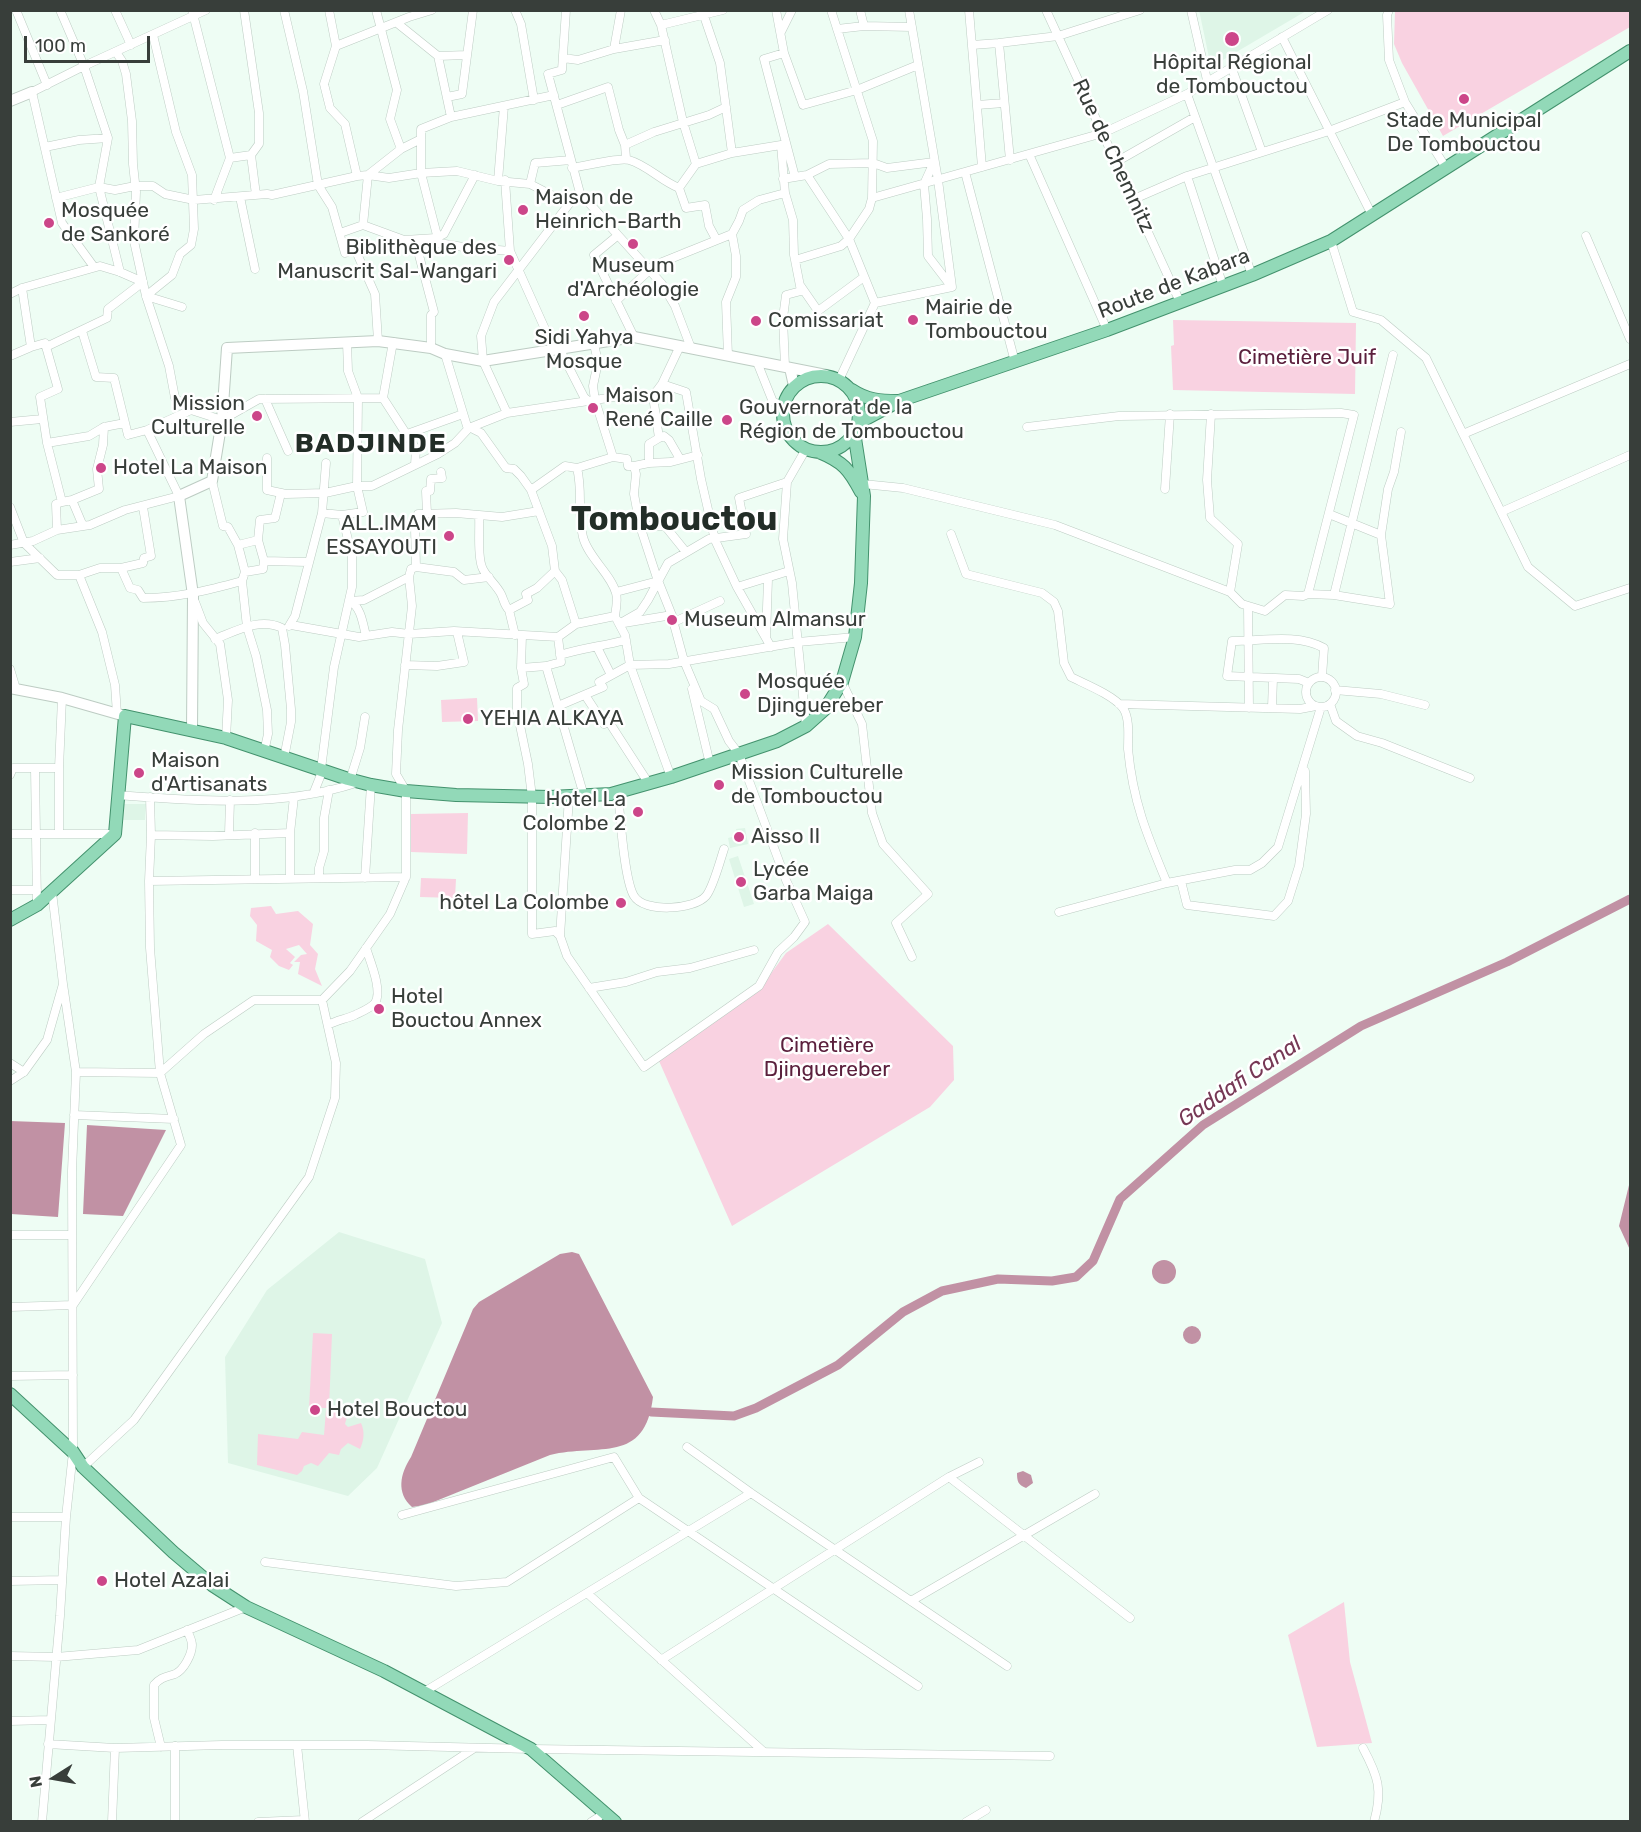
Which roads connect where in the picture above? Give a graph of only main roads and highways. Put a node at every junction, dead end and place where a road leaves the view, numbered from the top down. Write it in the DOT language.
graph roads {
  1 [pos="1630,51"];
  2 [pos="850,389"];
  3 [pos="899,401"];
  4 [pos="856,428"];
  5 [pos="812,451"];
  6 [pos="863,490"];
  7 [pos="10,920"];
  8 [pos="10,1394"];
  9 [pos="610,1817"];
  1 -- 3 [label="main road, Route de Kabara"];
  2 -- 3 [label="main road"];
  2 -- 4 [label="main road"];
  2 -- 5 [label="main road"];
  3 -- 4 [label="main road"];
  4 -- 5 [label="main road"];
  4 -- 6 [label="main road"];
  5 -- 6 [label="main road"];
  6 -- 7 [label="main road"];
  8 -- 9 [label="main road"];
}
